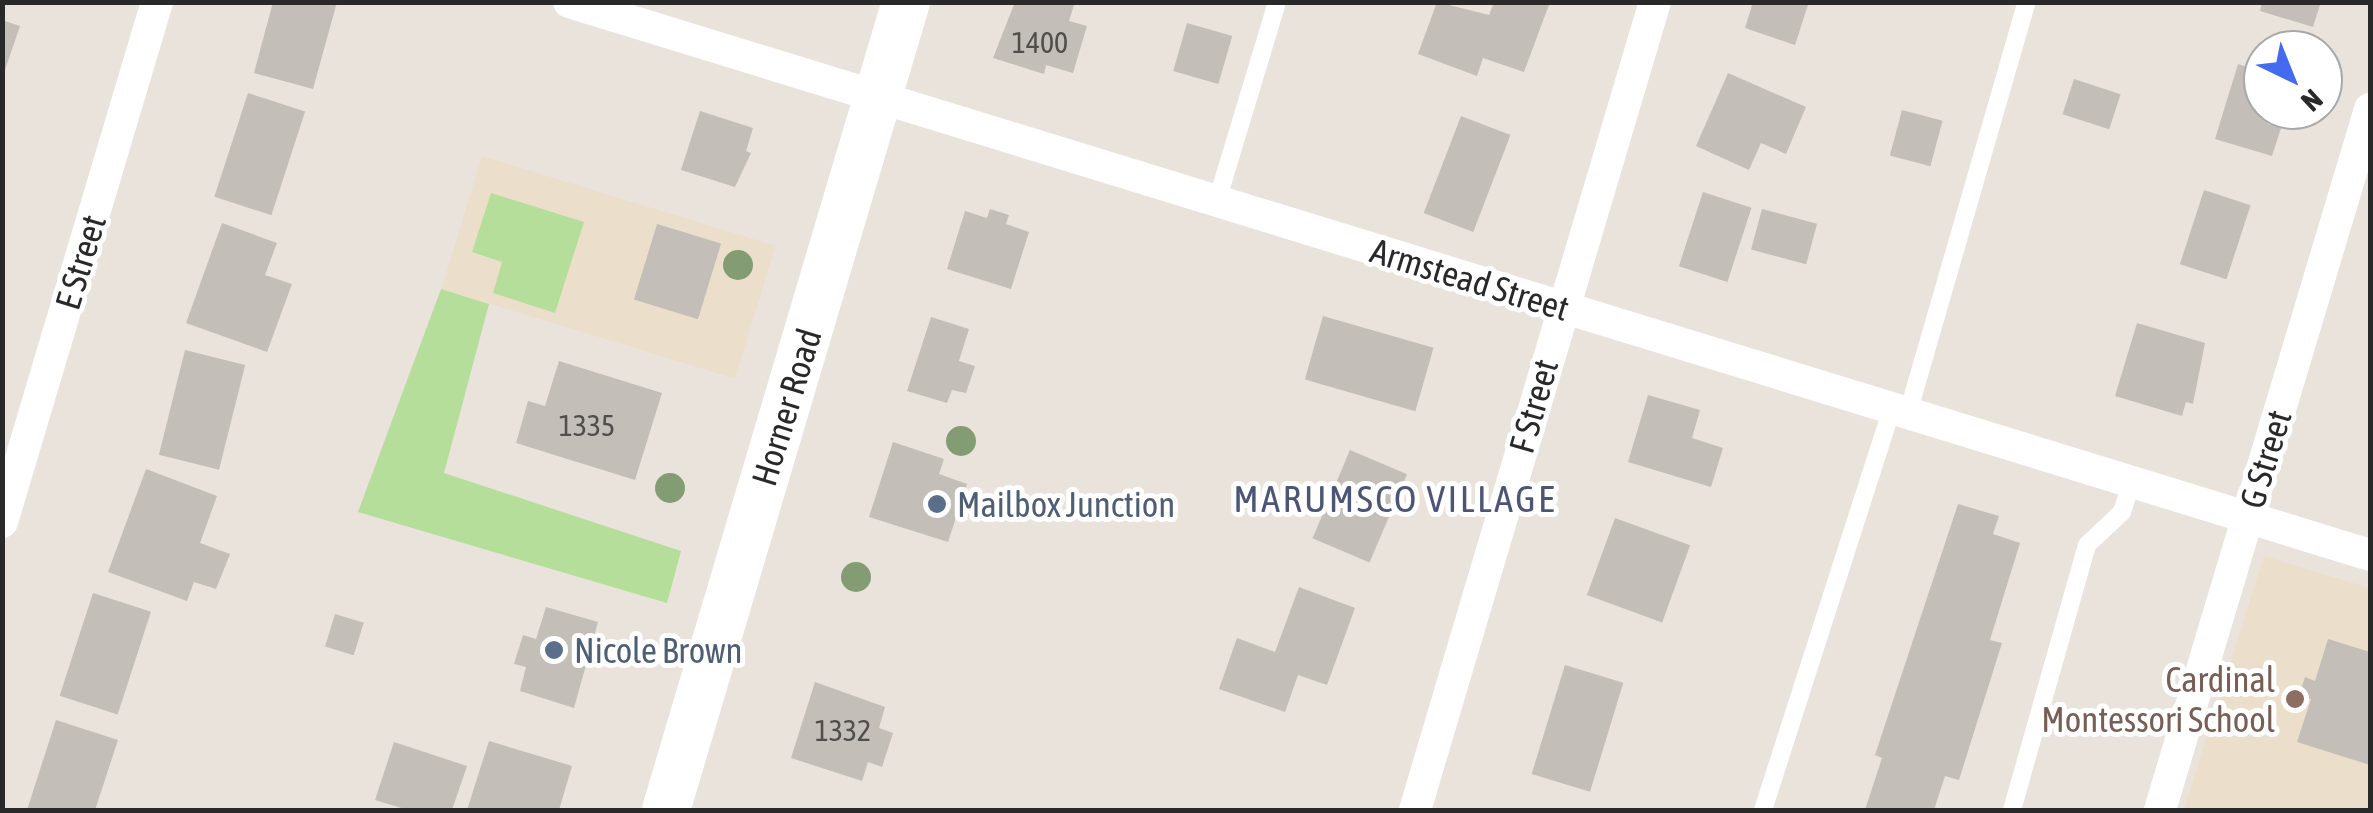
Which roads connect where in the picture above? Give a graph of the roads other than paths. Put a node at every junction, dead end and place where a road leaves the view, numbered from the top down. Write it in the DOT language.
graph roads {
  1 [pos="157,2"];
  2 [pos="570,2"];
  3 [pos="906,2"];
  4 [pos="1276,2"];
  5 [pos="1655,2"];
  6 [pos="2027,2"];
  7 [pos="878,97"];
  8 [pos="2370,109"];
  9 [pos="1218,202"];
  10 [pos="1561,307"];
  11 [pos="1900,411"];
  12 [pos="2132,482"];
  13 [pos="2248,517"];
  14 [pos="2,522"];
  15 [pos="2370,555"];
  16 [pos="666,810"];
  17 [pos="1415,810"];
  18 [pos="1764,810"];
  19 [pos="2012,810"];
  20 [pos="2160,810"];
  1 -- 14 [label="street, E Street"];
  2 -- 7 [label="street, Armstead Street"];
  3 -- 7 [label="main road, Horner Road"];
  4 -- 9 [label="lane"];
  5 -- 10 [label="street, F Street"];
  6 -- 11 [label="lane"];
  7 -- 9 [label="street, Armstead Street"];
  7 -- 16 [label="main road, Horner Road"];
  8 -- 13 [label="street, G Street"];
  9 -- 10 [label="street, Armstead Street"];
  10 -- 11 [label="street, Armstead Street"];
  10 -- 17 [label="street, F Street"];
  11 -- 12 [label="street, Armstead Street"];
  11 -- 18 [label="lane"];
  12 -- 13 [label="street, Armstead Street"];
  12 -- 19 [label="lane"];
  13 -- 15 [label="street, Armstead Street"];
  13 -- 20 [label="street, G Street"];
}
